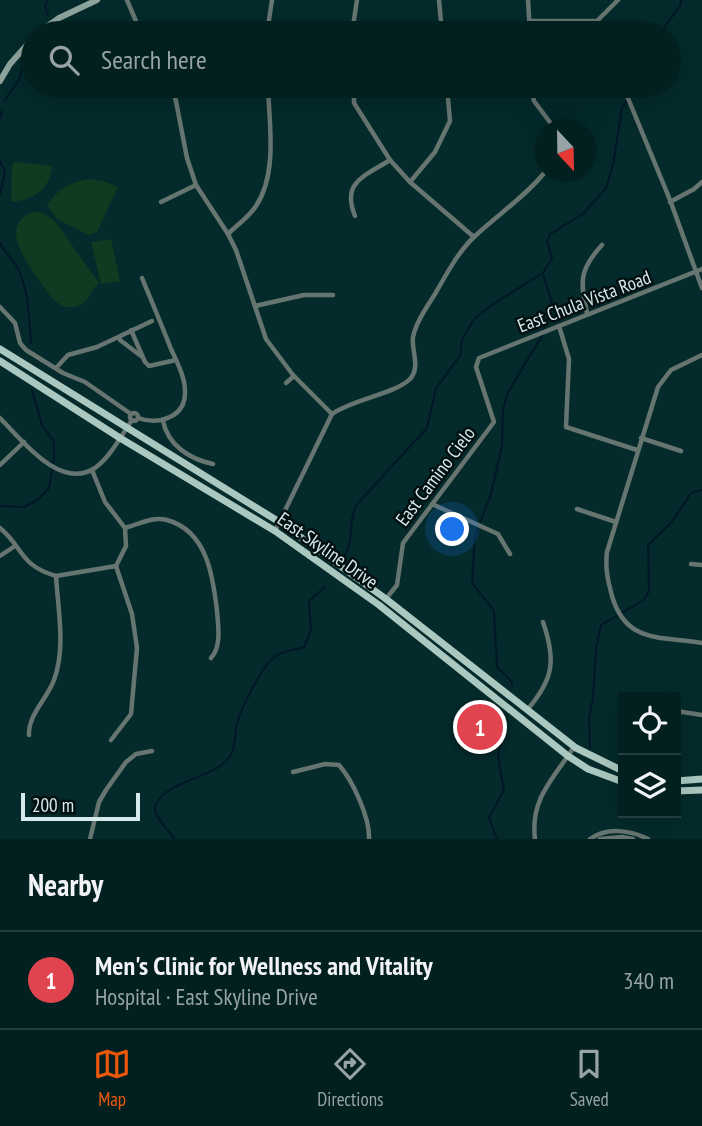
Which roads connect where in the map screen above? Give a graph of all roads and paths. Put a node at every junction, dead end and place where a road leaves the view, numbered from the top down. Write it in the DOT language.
graph roads {
  1 [pos="97,0"];
  2 [pos="127,0"];
  3 [pos="272,0"];
  4 [pos="357,0"];
  5 [pos="439,0"];
  6 [pos="528,0"];
  7 [pos="618,0"];
  8 [pos="55,21"];
  9 [pos="136,21"];
  10 [pos="269,21"];
  11 [pos="354,21"];
  12 [pos="441,21"];
  13 [pos="530,21"];
  14 [pos="597,21"];
  15 [pos="21,52"];
  16 [pos="0,81"];
  17 [pos="175,98"];
  18 [pos="268,98"];
  19 [pos="355,98"];
  20 [pos="448,98"];
  21 [pos="533,98"];
  22 [pos="628,98"];
  23 [pos="548,119"];
  24 [pos="390,160"];
  25 [pos="410,182"];
  26 [pos="535,182"];
  27 [pos="702,182"];
  28 [pos="196,185"];
  29 [pos="161,202"];
  30 [pos="670,202"];
  31 [pos="355,216"];
  32 [pos="228,234"];
  33 [pos="474,237"];
  34 [pos="601,245"];
  35 [pos="702,270"];
  36 [pos="696,272"];
  37 [pos="142,278"];
  38 [pos="702,288"];
  39 [pos="333,295"];
  40 [pos="255,306"];
  41 [pos="0,307"];
  42 [pos="587,313"];
  43 [pos="152,321"];
  44 [pos="559,326"];
  45 [pos="131,330"];
  46 [pos="119,337"];
  47 [pos="0,349"];
  48 [pos="702,355"];
  49 [pos="142,356"];
  50 [pos="176,360"];
  51 [pos="477,360"];
  52 [pos="0,361"];
  53 [pos="55,368"];
  54 [pos="295,376"];
  55 [pos="286,383"];
  56 [pos="332,414"];
  57 [pos="134,417"];
  58 [pos="0,418"];
  59 [pos="163,421"];
  60 [pos="127,428"];
  61 [pos="120,438"];
  62 [pos="641,438"];
  63 [pos="24,442"];
  64 [pos="637,450"];
  65 [pos="681,451"];
  66 [pos="213,464"];
  67 [pos="0,465"];
  68 [pos="92,470"];
  69 [pos="432,504"];
  70 [pos="578,509"];
  71 [pos="616,522"];
  72 [pos="281,523"];
  73 [pos="0,528"];
  74 [pos="125,528"];
  75 [pos="275,531"];
  76 [pos="15,546"];
  77 [pos="510,554"];
  78 [pos="0,556"];
  79 [pos="691,564"];
  80 [pos="702,565"];
  81 [pos="116,566"];
  82 [pos="56,576"];
  83 [pos="386,600"];
  84 [pos="379,605"];
  85 [pos="543,622"];
  86 [pos="702,643"];
  87 [pos="211,659"];
  88 [pos="527,710"];
  89 [pos="681,712"];
  90 [pos="702,715"];
  91 [pos="29,734"];
  92 [pos="111,740"];
  93 [pos="574,747"];
  94 [pos="152,751"];
  95 [pos="568,757"];
  96 [pos="618,769"];
  97 [pos="293,772"];
  98 [pos="702,779"];
  99 [pos="618,780"];
  100 [pos="681,781"];
  101 [pos="702,790"];
  102 [pos="681,791"];
  103 [pos="90,839"];
  104 [pos="369,839"];
  105 [pos="535,839"];
  106 [pos="590,839"];
  107 [pos="600,839"];
  108 [pos="633,839"];
  109 [pos="648,839"];
  1 -- 8 [label="main road"];
  2 -- 9 [label="street"];
  3 -- 10 [label="street"];
  4 -- 11 [label="street"];
  5 -- 12 [label="street"];
  6 -- 13 [label="street"];
  7 -- 14 [label="street"];
  13 -- 14 [label="street"];
  15 -- 16 [label="main road"];
  17 -- 28 [label="street"];
  18 -- 32 [label="street"];
  19 -- 24 [label="street"];
  20 -- 25 [label="street"];
  21 -- 23 [label="street"];
  22 -- 30 [label="street"];
  24 -- 25 [label="street"];
  24 -- 31 [label="street"];
  25 -- 33 [label="street"];
  26 -- 33 [label="street"];
  27 -- 30 [label="street"];
  28 -- 29 [label="street"];
  28 -- 32 [label="street"];
  30 -- 36 [label="street"];
  32 -- 40 [label="street"];
  33 -- 56 [label="street"];
  34 -- 42 [label="street"];
  35 -- 36 [label="street, East Chula Vista Road"];
  36 -- 38 [label="street"];
  36 -- 42 [label="street, East Chula Vista Road"];
  37 -- 50 [label="street"];
  39 -- 40 [label="street"];
  40 -- 54 [label="street"];
  41 -- 53 [label="street"];
  42 -- 44 [label="street, East Chula Vista Road"];
  43 -- 45 [label="street"];
  44 -- 51 [label="street, East Chula Vista Road"];
  44 -- 64 [label="street"];
  45 -- 46 [label="street"];
  45 -- 49 [label="street"];
  46 -- 49 [label="street"];
  46 -- 53 [label="street"];
  47 -- 60 [label="main road, East Skyline Drive"];
  48 -- 62 [label="street"];
  49 -- 50 [label="street"];
  50 -- 59 [label="street"];
  51 -- 69 [label="street, East Camino Cielo"];
  52 -- 61 [label="main road, East Skyline Drive"];
  53 -- 57 [label="street"];
  54 -- 55 [label="street"];
  54 -- 56 [label="street"];
  56 -- 72 [label="street"];
  57 -- 59 [label="street"];
  57 -- 60 [label="street"];
  58 -- 63 [label="street"];
  59 -- 66 [label="street"];
  60 -- 61 [label="street"];
  60 -- 72 [label="main road, East Skyline Drive"];
  61 -- 68 [label="street"];
  61 -- 75 [label="main road, East Skyline Drive"];
  62 -- 64 [label="street"];
  62 -- 65 [label="street"];
  63 -- 67 [label="street"];
  63 -- 68 [label="street"];
  64 -- 71 [label="street"];
  68 -- 74 [label="street"];
  69 -- 77 [label="street"];
  69 -- 83 [label="street, East Camino Cielo"];
  70 -- 71 [label="street"];
  71 -- 86 [label="street"];
  72 -- 75 [label="street"];
  72 -- 83 [label="main road, East Skyline Drive"];
  73 -- 76 [label="street"];
  74 -- 81 [label="street"];
  74 -- 87 [label="street"];
  75 -- 84 [label="main road, East Skyline Drive"];
  76 -- 78 [label="street"];
  76 -- 82 [label="street"];
  79 -- 80 [label="street"];
  81 -- 82 [label="street"];
  81 -- 92 [label="street"];
  82 -- 91 [label="street"];
  83 -- 84 [label="street"];
  83 -- 88 [label="main road, East Skyline Drive"];
  84 -- 95 [label="main road, East Skyline Drive"];
  85 -- 88 [label="street"];
  88 -- 93 [label="main road, East Skyline Drive"];
  89 -- 90 [label="street"];
  93 -- 95 [label="street"];
  93 -- 96 [label="main road, East Skyline Drive"];
  94 -- 103 [label="street"];
  95 -- 99 [label="main road, East Skyline Drive"];
  95 -- 105 [label="street"];
  97 -- 104 [label="street"];
  98 -- 100 [label="main road"];
  101 -- 102 [label="main road"];
  106 -- 109 [label="street"];
  107 -- 108 [label="street"];
}
